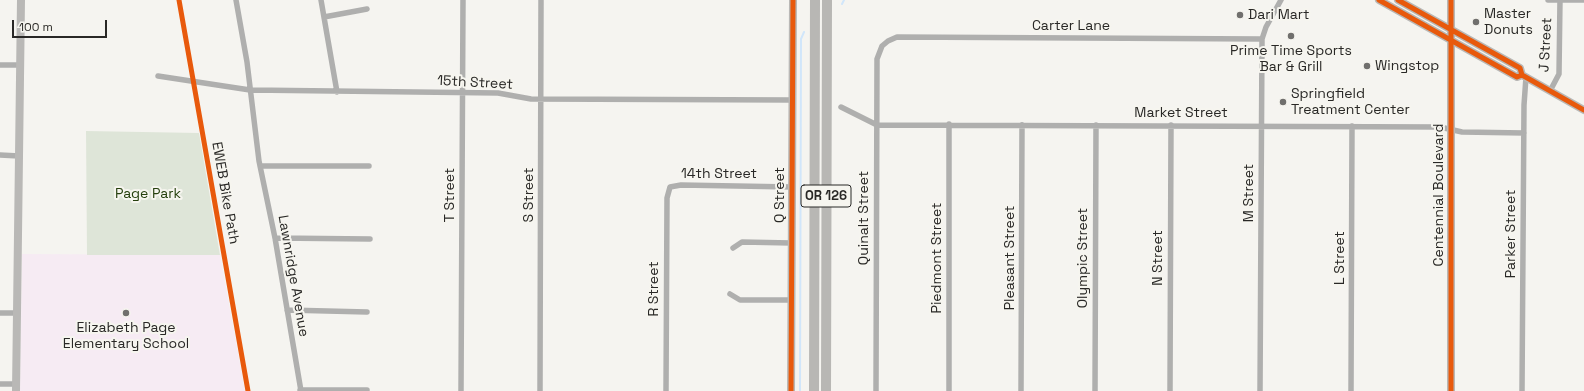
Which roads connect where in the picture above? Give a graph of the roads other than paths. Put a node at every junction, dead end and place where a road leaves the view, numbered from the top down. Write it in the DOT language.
graph roads {
  1 [pos="21,0"];
  2 [pos="236,0"];
  3 [pos="321,0"];
  4 [pos="463,0"];
  5 [pos="541,0"];
  6 [pos="793,0"];
  7 [pos="815,0"];
  8 [pos="827,0"];
  9 [pos="1281,0"];
  10 [pos="1379,0"];
  11 [pos="1398,0"];
  12 [pos="1451,0"];
  13 [pos="1548,0"];
  14 [pos="1560,0"];
  15 [pos="1584,0"];
  16 [pos="367,9"];
  17 [pos="324,17"];
  18 [pos="1451,30"];
  19 [pos="1262,39"];
  20 [pos="1451,39"];
  21 [pos="882,46"];
  22 [pos="0,65"];
  23 [pos="20,65"];
  24 [pos="158,76"];
  25 [pos="1524,76"];
  26 [pos="250,90"];
  27 [pos="1550,91"];
  28 [pos="337,92"];
  29 [pos="462,92"];
  30 [pos="541,100"];
  31 [pos="792,100"];
  32 [pos="841,107"];
  33 [pos="1584,110"];
  34 [pos="950,124"];
  35 [pos="877,125"];
  36 [pos="1022,125"];
  37 [pos="1096,125"];
  38 [pos="1171,125"];
  39 [pos="1262,126"];
  40 [pos="1352,126"];
  41 [pos="1451,128"];
  42 [pos="1524,133"];
  43 [pos="0,155"];
  44 [pos="18,156"];
  45 [pos="260,166"];
  46 [pos="368,166"];
  47 [pos="792,186"];
  48 [pos="670,187"];
  49 [pos="275,238"];
  50 [pos="370,239"];
  51 [pos="791,243"];
  52 [pos="733,248"];
  53 [pos="730,294"];
  54 [pos="792,300"];
  55 [pos="287,310"];
  56 [pos="367,312"];
  57 [pos="0,313"];
  58 [pos="17,313"];
  59 [pos="0,384"];
  60 [pos="16,388"];
  61 [pos="301,390"];
  62 [pos="367,390"];
  63 [pos="461,391"];
  64 [pos="540,391"];
  65 [pos="666,391"];
  66 [pos="791,391"];
  67 [pos="814,391"];
  68 [pos="826,391"];
  69 [pos="876,391"];
  70 [pos="949,391"];
  71 [pos="1021,391"];
  72 [pos="1095,391"];
  73 [pos="1170,391"];
  74 [pos="1260,391"];
  75 [pos="1351,391"];
  76 [pos="1451,391"];
  77 [pos="1522,391"];
  1 -- 23 [label="street"];
  2 -- 26 [label="street, Lawnridge Avenue"];
  3 -- 17 [label="street"];
  4 -- 29 [label="street, T Street"];
  5 -- 30 [label="street, S Street"];
  6 -- 31 [label="street, Q Street"];
  7 -- 67 [label="highway, OR 126"];
  8 -- 68 [label="highway, OR 126"];
  9 -- 19 [label="street, M Street"];
  10 -- 20 [label="street"];
  11 -- 18 [label="street"];
  12 -- 18 [label="street, Centennial Boulevard"];
  13 -- 14 [label="street"];
  14 -- 15 [label="street"];
  14 -- 27 [label="street, J Street"];
  16 -- 17 [label="street"];
  17 -- 28 [label="street"];
  18 -- 20 [label="street, Centennial Boulevard"];
  18 -- 25 [label="street"];
  19 -- 21 [label="street, Carter Lane"];
  19 -- 39 [label="street, M Street"];
  20 -- 25 [label="street"];
  20 -- 41 [label="street, Centennial Boulevard"];
  21 -- 35 [label="street, Quinalt Street"];
  22 -- 23 [label="street"];
  23 -- 44 [label="street"];
  24 -- 26 [label="street, 15th Street"];
  25 -- 27 [label="street"];
  25 -- 42 [label="street, Parker Street"];
  26 -- 28 [label="street, 15th Street"];
  26 -- 45 [label="street, Lawnridge Avenue"];
  27 -- 33 [label="street"];
  28 -- 29 [label="street, 15th Street"];
  29 -- 30 [label="street, 15th Street"];
  29 -- 63 [label="street, T Street"];
  30 -- 31 [label="street, 15th Street"];
  30 -- 64 [label="street, S Street"];
  31 -- 47 [label="street, Q Street"];
  32 -- 35 [label="street, Market Street"];
  34 -- 35 [label="street, Market Street"];
  34 -- 36 [label="street, Market Street"];
  34 -- 70 [label="street, Piedmont Street"];
  35 -- 69 [label="street, Quinalt Street"];
  36 -- 37 [label="street, Market Street"];
  36 -- 71 [label="street, Pleasant Street"];
  37 -- 38 [label="street, Market Street"];
  37 -- 72 [label="street, Olympic Street"];
  38 -- 39 [label="street, Market Street"];
  38 -- 73 [label="street, N Street"];
  39 -- 40 [label="street, Market Street"];
  39 -- 74 [label="street, M Street"];
  40 -- 41 [label="street, Market Street"];
  40 -- 75 [label="street, L Street"];
  41 -- 42 [label="street, Market Street"];
  41 -- 76 [label="street, Centennial Boulevard"];
  42 -- 77 [label="street, Parker Street"];
  43 -- 44 [label="street"];
  44 -- 58 [label="street"];
  45 -- 46 [label="street"];
  45 -- 49 [label="street, Lawnridge Avenue"];
  47 -- 48 [label="street, 14th Street"];
  47 -- 51 [label="street, Q Street"];
  48 -- 65 [label="street, R Street"];
  49 -- 50 [label="street"];
  49 -- 55 [label="street, Lawnridge Avenue"];
  51 -- 52 [label="street, Q Street"];
  51 -- 54 [label="street, Q Street"];
  53 -- 54 [label="street"];
  54 -- 66 [label="street, Q Street"];
  55 -- 56 [label="street"];
  55 -- 61 [label="street, Lawnridge Avenue"];
  57 -- 58 [label="street"];
  58 -- 60 [label="street"];
  59 -- 60 [label="street"];
  61 -- 62 [label="street"];
}
